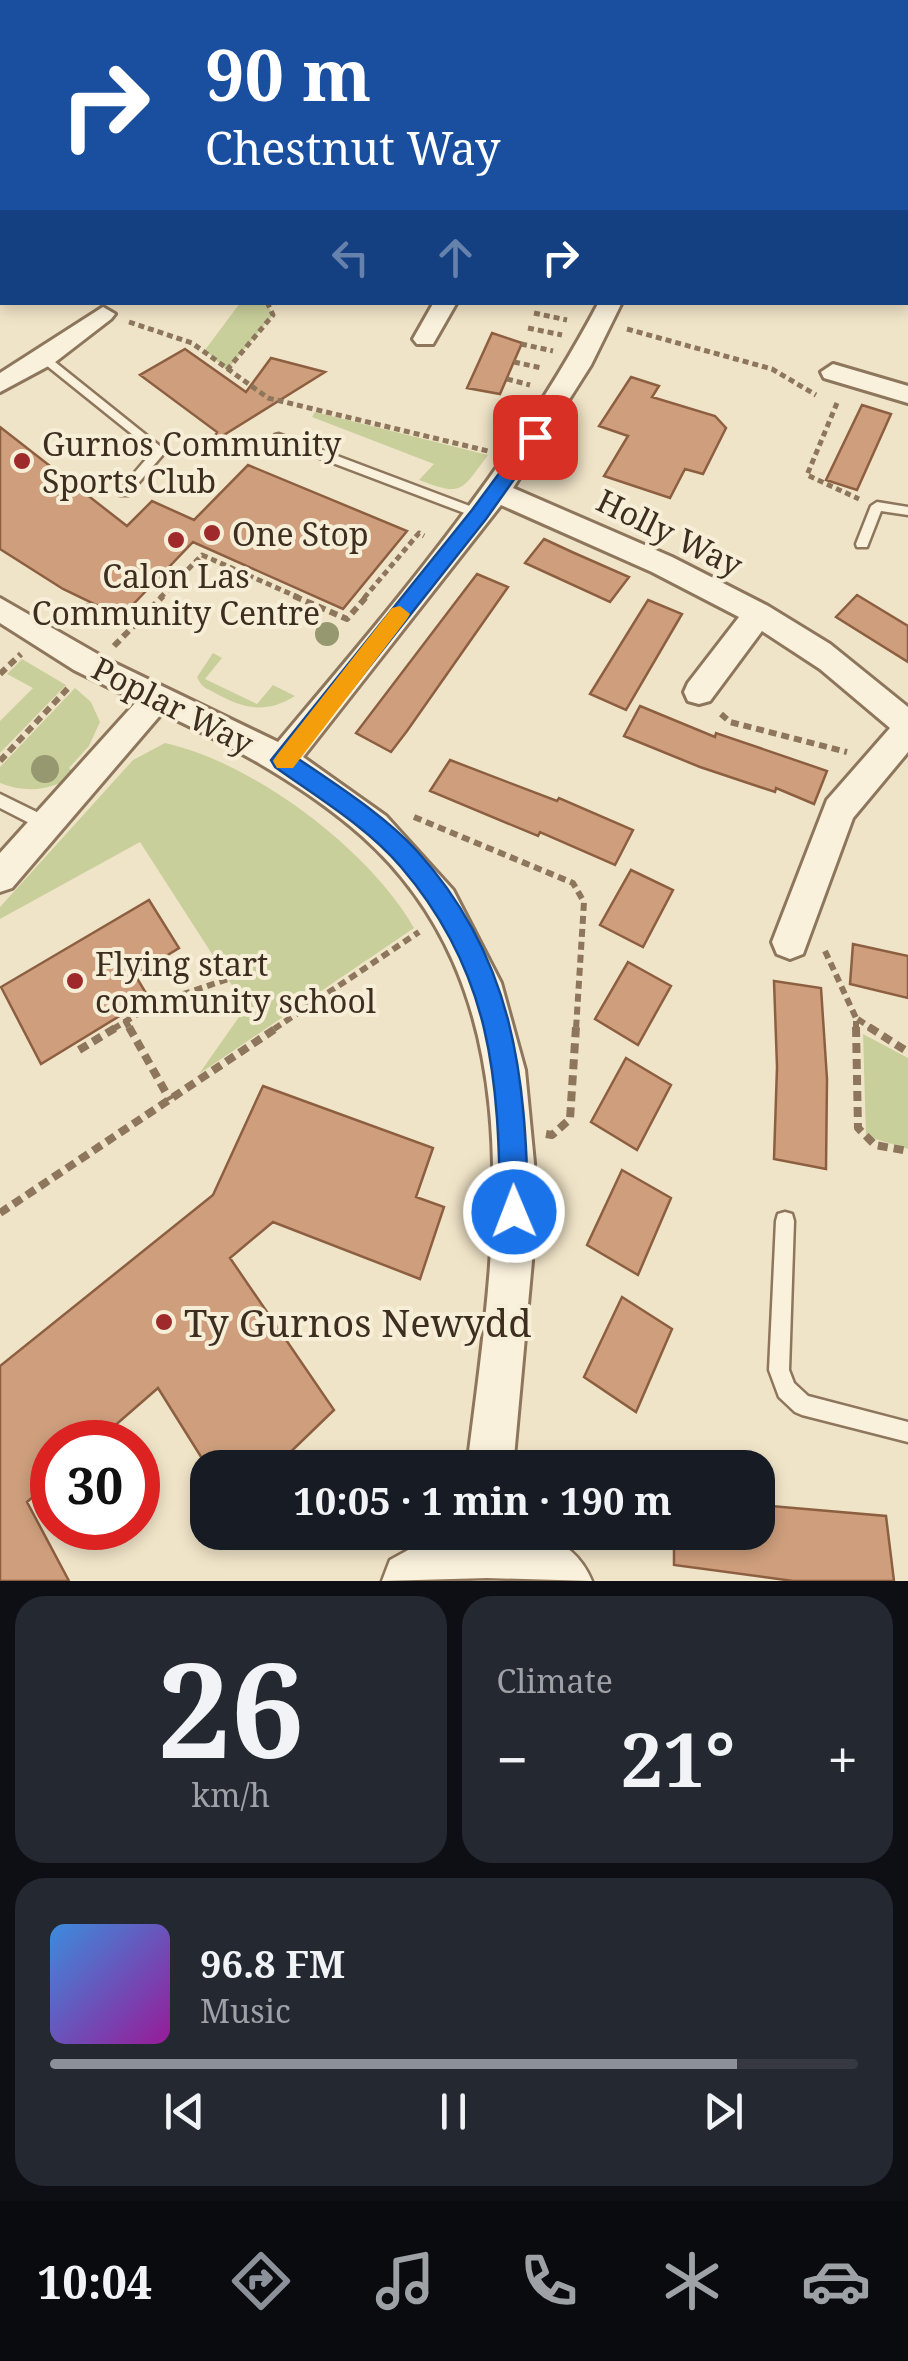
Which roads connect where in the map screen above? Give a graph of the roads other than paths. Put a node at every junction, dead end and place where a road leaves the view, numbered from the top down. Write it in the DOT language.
graph roads {
  1 [pos="444,305"];
  2 [pos="606,313"];
  3 [pos="103,314"];
  4 [pos="425,340"];
  5 [pos="45,358"];
  6 [pos="833,372"];
  7 [pos="0,384"];
  8 [pos="908,395"];
  9 [pos="279,438"];
  10 [pos="124,492"];
  11 [pos="488,503"];
  12 [pos="908,511"];
  13 [pos="862,544"];
  14 [pos="0,609"];
  15 [pos="758,614"];
  16 [pos="699,692"];
  17 [pos="156,696"];
  18 [pos="908,727"];
  19 [pos="282,760"];
  20 [pos="0,801"];
  21 [pos="48,825"];
  22 [pos="0,877"];
  23 [pos="795,930"];
  24 [pos="784,1221"];
  25 [pos="908,1432"];
  26 [pos="492,1450"];
  27 [pos="460,1550"];
  28 [pos="509,1550"];
  29 [pos="411,1581"];
  30 [pos="563,1581"];
  1 -- 4 [label="street"];
  2 -- 11 [label="street"];
  3 -- 5 [label="street"];
  5 -- 7 [label="street"];
  5 -- 10 [label="lane"];
  6 -- 8 [label="street"];
  9 -- 11 [label="lane"];
  11 -- 15 [label="street, Holly Way"];
  11 -- 19 [label="street"];
  12 -- 13 [label="lane"];
  14 -- 17 [label="street, Poplar Way"];
  15 -- 16 [label="street, Holly Way"];
  15 -- 18 [label="street, Holly Way"];
  17 -- 19 [label="street, Poplar Way"];
  17 -- 21 [label="street"];
  18 -- 23 [label="street"];
  19 -- 26 [label="street, Poplar Way"];
  20 -- 21 [label="lane"];
  21 -- 22 [label="street"];
  24 -- 25 [label="lane"];
  27 -- 29 [label="street"];
  28 -- 30 [label="street"];
}
